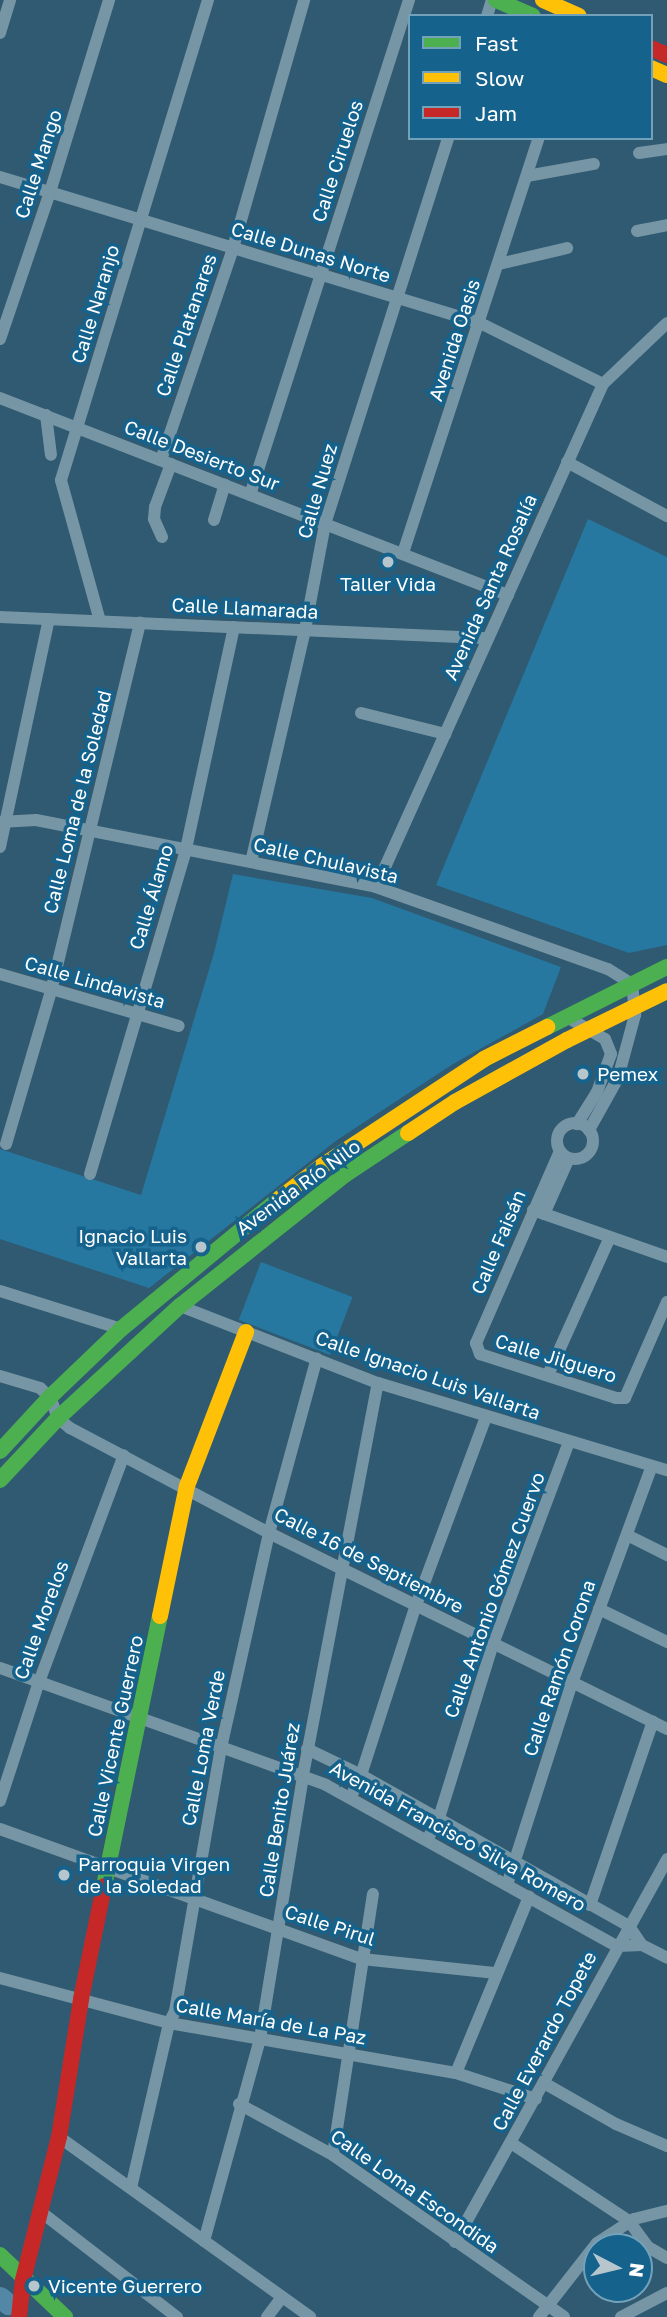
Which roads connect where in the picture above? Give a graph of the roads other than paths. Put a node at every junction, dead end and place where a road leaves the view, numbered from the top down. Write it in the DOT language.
graph roads {
  1 [pos="10,0"];
  2 [pos="109,0"];
  3 [pos="208,0"];
  4 [pos="304,0"];
  5 [pos="409,0"];
  6 [pos="494,0"];
  7 [pos="543,0"];
  8 [pos="528,14"];
  9 [pos="574,14"];
  10 [pos="0,33"];
  11 [pos="447,140"];
  12 [pos="538,140"];
  13 [pos="667,149"];
  14 [pos="639,153"];
  15 [pos="594,164"];
  16 [pos="527,176"];
  17 [pos="0,177"];
  18 [pos="50,192"];
  19 [pos="141,220"];
  20 [pos="667,225"];
  21 [pos="637,231"];
  22 [pos="233,248"];
  23 [pos="567,248"];
  24 [pos="499,264"];
  25 [pos="320,275"];
  26 [pos="397,298"];
  27 [pos="480,323"];
  28 [pos="667,323"];
  29 [pos="0,339"];
  30 [pos="603,384"];
  31 [pos="0,398"];
  32 [pos="46,415"];
  33 [pos="77,427"];
  34 [pos="51,454"];
  35 [pos="166,462"];
  36 [pos="567,462"];
  37 [pos="225,485"];
  38 [pos="250,495"];
  39 [pos="667,516"];
  40 [pos="214,520"];
  41 [pos="325,524"];
  42 [pos="162,537"];
  43 [pos="404,553"];
  44 [pos="508,595"];
  45 [pos="0,617"];
  46 [pos="49,619"];
  47 [pos="100,621"];
  48 [pos="140,623"];
  49 [pos="233,627"];
  50 [pos="305,630"];
  51 [pos="488,638"];
  52 [pos="361,713"];
  53 [pos="445,734"];
  54 [pos="3,821"];
  55 [pos="90,831"];
  56 [pos="0,847"];
  57 [pos="186,849"];
  58 [pos="251,862"];
  59 [pos="376,887"];
  60 [pos="667,967"];
  61 [pos="0,974"];
  62 [pos="632,984"];
  63 [pos="51,991"];
  64 [pos="667,991"];
  65 [pos="635,1006"];
  66 [pos="135,1014"];
  67 [pos="567,1017"];
  68 [pos="179,1026"];
  69 [pos="588,1030"];
  70 [pos="632,1033"];
  71 [pos="608,1044"];
  72 [pos="577,1124"];
  73 [pos="589,1130"];
  74 [pos="6,1144"];
  75 [pos="564,1154"];
  76 [pos="335,1158"];
  77 [pos="90,1174"];
  78 [pos="346,1174"];
  79 [pos="538,1212"];
  80 [pos="610,1237"];
  81 [pos="667,1258"];
  82 [pos="0,1291"];
  83 [pos="667,1302"];
  84 [pos="180,1306"];
  85 [pos="121,1329"];
  86 [pos="246,1332"];
  87 [pos="477,1350"];
  88 [pos="317,1358"];
  89 [pos="548,1375"];
  90 [pos="0,1376"];
  91 [pos="378,1382"];
  92 [pos="50,1397"];
  93 [pos="486,1416"];
  94 [pos="58,1418"];
  95 [pos="569,1442"];
  96 [pos="0,1451"];
  97 [pos="124,1455"];
  98 [pos="652,1466"];
  99 [pos="667,1470"];
  100 [pos="0,1480"];
  101 [pos="187,1486"];
  102 [pos="269,1533"];
  103 [pos="627,1535"];
  104 [pos="667,1555"];
  105 [pos="342,1569"];
  106 [pos="416,1605"];
  107 [pos="599,1609"];
  108 [pos="667,1642"];
  109 [pos="493,1644"];
  110 [pos="0,1668"];
  111 [pos="39,1682"];
  112 [pos="572,1683"];
  113 [pos="141,1719"];
  114 [pos="653,1721"];
  115 [pos="667,1729"];
  116 [pos="220,1748"];
  117 [pos="307,1749"];
  118 [pos="303,1774"];
  119 [pos="361,1775"];
  120 [pos="351,1797"];
  121 [pos="0,1801"];
  122 [pos="439,1818"];
  123 [pos="0,1829"];
  124 [pos="427,1840"];
  125 [pos="667,1859"];
  126 [pos="514,1863"];
  127 [pos="108,1867"];
  128 [pos="507,1885"];
  129 [pos="373,1894"];
  130 [pos="529,1897"];
  131 [pos="194,1898"];
  132 [pos="590,1905"];
  133 [pos="629,1926"];
  134 [pos="279,1929"];
  135 [pos="642,1945"];
  136 [pos="617,1946"];
  137 [pos="667,1958"];
  138 [pos="362,1959"];
  139 [pos="496,1973"];
  140 [pos="0,1978"];
  141 [pos="81,1999"];
  142 [pos="169,2023"];
  143 [pos="260,2039"];
  144 [pos="348,2054"];
  145 [pos="456,2073"];
  146 [pos="544,2083"];
  147 [pos="536,2099"];
  148 [pos="239,2104"];
  149 [pos="58,2137"];
  150 [pos="511,2143"];
  151 [pos="667,2146"];
  152 [pos="333,2155"];
  153 [pos="131,2188"];
  154 [pos="667,2210"];
  155 [pos="41,2212"];
  156 [pos="629,2221"];
  157 [pos="204,2241"];
  158 [pos="455,2242"];
  159 [pos="0,2255"];
  160 [pos="667,2258"];
  161 [pos="23,2286"];
  162 [pos="667,2293"];
  163 [pos="282,2297"];
  164 [pos="549,2306"];
  165 [pos="19,2317"];
  166 [pos="65,2317"];
  167 [pos="177,2317"];
  168 [pos="267,2317"];
  169 [pos="310,2317"];
  170 [pos="539,2317"];
  171 [pos="564,2317"];
  172 [pos="621,2317"];
  1 -- 10 [label="street"];
  2 -- 18 [label="street, Calle Mango"];
  3 -- 19 [label="street, Calle Naranjo"];
  4 -- 22 [label="street, Calle Platanares"];
  5 -- 25 [label="street, Calle Ciruelos"];
  6 -- 8 [label="main road"];
  7 -- 9 [label="main road"];
  11 -- 26 [label="street, Calle Nuez"];
  12 -- 16 [label="street, Avenida Oasis"];
  13 -- 14 [label="street"];
  15 -- 16 [label="street"];
  16 -- 24 [label="street, Avenida Oasis"];
  17 -- 18 [label="street, Calle Dunas Norte"];
  18 -- 19 [label="street, Calle Dunas Norte"];
  18 -- 29 [label="street, Calle Mango"];
  19 -- 22 [label="street, Calle Dunas Norte"];
  19 -- 33 [label="street, Calle Naranjo"];
  20 -- 21 [label="street"];
  22 -- 25 [label="street, Calle Dunas Norte"];
  22 -- 35 [label="street, Calle Platanares"];
  23 -- 24 [label="street"];
  24 -- 27 [label="street, Avenida Oasis"];
  25 -- 26 [label="street, Calle Dunas Norte"];
  25 -- 38 [label="street, Calle Ciruelos"];
  26 -- 27 [label="street, Calle Dunas Norte"];
  26 -- 41 [label="street, Calle Nuez"];
  27 -- 30 [label="street, Calle Dunas Norte"];
  27 -- 43 [label="street, Avenida Oasis"];
  28 -- 30 [label="street, Avenida Santa Rosalía"];
  30 -- 36 [label="street, Avenida Santa Rosalía"];
  31 -- 32 [label="street, Calle Desierto Sur"];
  32 -- 33 [label="street, Calle Desierto Sur"];
  32 -- 34 [label="street"];
  33 -- 35 [label="street, Calle Desierto Sur"];
  33 -- 47 [label="street, Calle Naranjo"];
  35 -- 37 [label="street, Calle Desierto Sur"];
  35 -- 42 [label="street, Calle Platanares"];
  36 -- 39 [label="street"];
  36 -- 44 [label="street, Avenida Santa Rosalía"];
  37 -- 38 [label="street, Calle Desierto Sur"];
  37 -- 40 [label="street"];
  38 -- 41 [label="street, Calle Desierto Sur"];
  41 -- 43 [label="street, Calle Desierto Sur"];
  41 -- 50 [label="street, Calle Nuez"];
  43 -- 44 [label="street, Calle Desierto Sur"];
  44 -- 51 [label="street, Avenida Santa Rosalía"];
  45 -- 46 [label="street, Calle Llamarada"];
  46 -- 47 [label="street, Calle Llamarada"];
  46 -- 54 [label="street"];
  47 -- 48 [label="street, Calle Llamarada"];
  48 -- 49 [label="street, Calle Llamarada"];
  48 -- 55 [label="street, Calle Loma de la Soledad"];
  49 -- 50 [label="street, Calle Llamarada"];
  49 -- 57 [label="street, Calle Álamo"];
  50 -- 51 [label="street, Calle Llamarada"];
  50 -- 58 [label="street, Calle Nuez"];
  51 -- 53 [label="street, Avenida Santa Rosalía"];
  52 -- 53 [label="street"];
  53 -- 59 [label="street, Avenida Santa Rosalía"];
  54 -- 55 [label="street, Calle Chulavista"];
  54 -- 56 [label="street"];
  55 -- 57 [label="street, Calle Chulavista"];
  55 -- 63 [label="street, Calle Loma de la Soledad"];
  57 -- 58 [label="street, Calle Chulavista"];
  57 -- 66 [label="street, Calle Álamo"];
  58 -- 59 [label="street, Calle Chulavista"];
  59 -- 62 [label="street, Calle Chulavista"];
  60 -- 62 [label="main road, Avenida Río Nilo"];
  61 -- 63 [label="street, Calle Lindavista"];
  62 -- 65 [label="street"];
  62 -- 67 [label="main road, Avenida Río Nilo"];
  63 -- 66 [label="street, Calle Lindavista"];
  63 -- 74 [label="street, Calle Loma de la Soledad"];
  64 -- 65 [label="main road, Avenida Río Nilo"];
  65 -- 69 [label="main road, Avenida Río Nilo"];
  65 -- 70 [label="street"];
  66 -- 68 [label="street, Calle Lindavista"];
  66 -- 77 [label="street, Calle Álamo"];
  67 -- 69 [label="street"];
  67 -- 76 [label="main road, Avenida Río Nilo"];
  69 -- 71 [label="street"];
  69 -- 78 [label="main road, Avenida Río Nilo"];
  70 -- 71 [label="street"];
  70 -- 73 [label="street"];
  71 -- 72 [label="street"];
  72 -- 73 [label="street"];
  72 -- 75 [label="street"];
  73 -- 75 [label="street"];
  75 -- 79 [label="street, Calle Faisán"];
  76 -- 78 [label="main road"];
  76 -- 85 [label="main road, Avenida Río Nilo"];
  78 -- 84 [label="main road, Avenida Río Nilo"];
  79 -- 80 [label="street"];
  79 -- 87 [label="street, Calle Faisán"];
  80 -- 81 [label="street"];
  80 -- 89 [label="street"];
  82 -- 85 [label="street"];
  83 -- 89 [label="street, Calle Jilguero"];
  84 -- 86 [label="street, Calle Ignacio Luis Vallarta"];
  84 -- 94 [label="main road, Avenida Río Nilo"];
  85 -- 92 [label="main road, Avenida Río Nilo"];
  86 -- 88 [label="street, Calle Ignacio Luis Vallarta"];
  86 -- 101 [label="main road, Calle Vicente Guerrero"];
  87 -- 89 [label="street, Calle Jilguero"];
  88 -- 91 [label="street, Calle Ignacio Luis Vallarta"];
  88 -- 102 [label="street, Calle Loma Verde"];
  90 -- 92 [label="street"];
  91 -- 93 [label="street, Calle Ignacio Luis Vallarta"];
  91 -- 105 [label="street, Calle Benito Juárez"];
  92 -- 94 [label="street"];
  92 -- 96 [label="main road, Avenida Río Nilo"];
  93 -- 95 [label="street, Calle Ignacio Luis Vallarta"];
  93 -- 106 [label="street"];
  94 -- 97 [label="street, Calle 16 de Septiembre"];
  94 -- 100 [label="main road, Avenida Río Nilo"];
  95 -- 98 [label="street, Calle Ignacio Luis Vallarta"];
  95 -- 109 [label="street, Calle Antonio Gómez Cuervo"];
  97 -- 101 [label="street, Calle 16 de Septiembre"];
  97 -- 111 [label="street, Calle Morelos"];
  98 -- 99 [label="street, Calle Ignacio Luis Vallarta"];
  98 -- 103 [label="street, Calle Ramón Corona"];
  101 -- 102 [label="street, Calle 16 de Septiembre"];
  101 -- 113 [label="main road, Calle Vicente Guerrero"];
  102 -- 105 [label="street, Calle 16 de Septiembre"];
  102 -- 116 [label="street, Calle Loma Verde"];
  103 -- 104 [label="street"];
  103 -- 107 [label="street, Calle Ramón Corona"];
  105 -- 106 [label="street, Calle 16 de Septiembre"];
  105 -- 117 [label="street, Calle Benito Juárez"];
  106 -- 109 [label="street, Calle 16 de Septiembre"];
  106 -- 119 [label="street"];
  107 -- 108 [label="street"];
  107 -- 112 [label="street, Calle Ramón Corona"];
  109 -- 112 [label="street, Calle 16 de Septiembre"];
  109 -- 122 [label="street, Calle Antonio Gómez Cuervo"];
  110 -- 111 [label="street, Avenida Francisco Silva Romero"];
  111 -- 113 [label="street, Avenida Francisco Silva Romero"];
  111 -- 121 [label="street, Calle Morelos"];
  112 -- 114 [label="street, Calle 16 de Septiembre"];
  112 -- 126 [label="street, Calle Ramón Corona"];
  113 -- 116 [label="street, Avenida Francisco Silva Romero"];
  113 -- 127 [label="main road, Calle Vicente Guerrero"];
  114 -- 115 [label="street, Calle 16 de Septiembre"];
  114 -- 132 [label="street"];
  116 -- 118 [label="street, Avenida Francisco Silva Romero"];
  116 -- 131 [label="street, Calle Loma Verde"];
  117 -- 118 [label="street, Calle Benito Juárez"];
  117 -- 119 [label="street, Avenida Francisco Silva Romero"];
  118 -- 120 [label="street, Avenida Francisco Silva Romero"];
  118 -- 134 [label="street, Calle Benito Juárez"];
  119 -- 120 [label="street"];
  119 -- 122 [label="street, Avenida Francisco Silva Romero"];
  120 -- 124 [label="street, Avenida Francisco Silva Romero"];
  122 -- 124 [label="street, Calle Antonio Gómez Cuervo"];
  122 -- 126 [label="street, Avenida Francisco Silva Romero"];
  123 -- 127 [label="street, Calle Pirul"];
  124 -- 128 [label="street, Avenida Francisco Silva Romero"];
  125 -- 133 [label="street, Calle Everardo Topete"];
  126 -- 128 [label="street, Calle Ramón Corona"];
  126 -- 132 [label="street, Avenida Francisco Silva Romero"];
  127 -- 131 [label="street, Calle Pirul"];
  127 -- 141 [label="main road, Calle Vicente Guerrero"];
  128 -- 130 [label="street, Avenida Francisco Silva Romero"];
  129 -- 138 [label="street"];
  130 -- 136 [label="street, Avenida Francisco Silva Romero"];
  130 -- 139 [label="street"];
  131 -- 134 [label="street, Calle Pirul"];
  131 -- 142 [label="street, Calle Loma Verde"];
  132 -- 133 [label="street, Avenida Francisco Silva Romero"];
  133 -- 135 [label="street"];
  133 -- 136 [label="street, Calle Everardo Topete"];
  134 -- 138 [label="street, Calle Pirul"];
  134 -- 143 [label="street, Calle Benito Juárez"];
  135 -- 136 [label="street"];
  135 -- 137 [label="street"];
  136 -- 146 [label="street, Calle Everardo Topete"];
  138 -- 139 [label="street, Calle Pirul"];
  138 -- 144 [label="street"];
  139 -- 145 [label="street"];
  140 -- 141 [label="street, Calle María de La Paz"];
  141 -- 142 [label="street, Calle María de La Paz"];
  141 -- 149 [label="main road, Calle Vicente Guerrero"];
  142 -- 143 [label="street, Calle María de La Paz"];
  142 -- 153 [label="street, Calle Loma Verde"];
  143 -- 144 [label="street, Calle María de La Paz"];
  143 -- 148 [label="street, Calle Benito Juárez"];
  144 -- 145 [label="street, Calle María de La Paz"];
  144 -- 152 [label="street"];
  145 -- 147 [label="street, Calle María de La Paz"];
  146 -- 147 [label="street, Calle Everardo Topete"];
  146 -- 151 [label="street"];
  147 -- 150 [label="street, Calle Everardo Topete"];
  148 -- 152 [label="street, Calle Loma Escondida"];
  148 -- 157 [label="street, Calle Benito Juárez"];
  149 -- 153 [label="street"];
  149 -- 155 [label="main road, Calle Vicente Guerrero"];
  150 -- 156 [label="street"];
  150 -- 158 [label="street, Calle Everardo Topete"];
  152 -- 158 [label="street, Calle Loma Escondida"];
  153 -- 157 [label="street"];
  154 -- 156 [label="street"];
  155 -- 161 [label="main road, Calle Vicente Guerrero"];
  155 -- 167 [label="street"];
  156 -- 160 [label="street"];
  156 -- 164 [label="street"];
  157 -- 163 [label="street"];
  158 -- 164 [label="street, Calle Loma Escondida"];
  159 -- 161 [label="main road"];
  161 -- 165 [label="main road, Calle Vicente Guerrero"];
  161 -- 166 [label="main road"];
  162 -- 172 [label="street"];
  163 -- 168 [label="street"];
  163 -- 169 [label="street"];
  164 -- 170 [label="street"];
  164 -- 171 [label="street, Calle Loma Escondida"];
}
